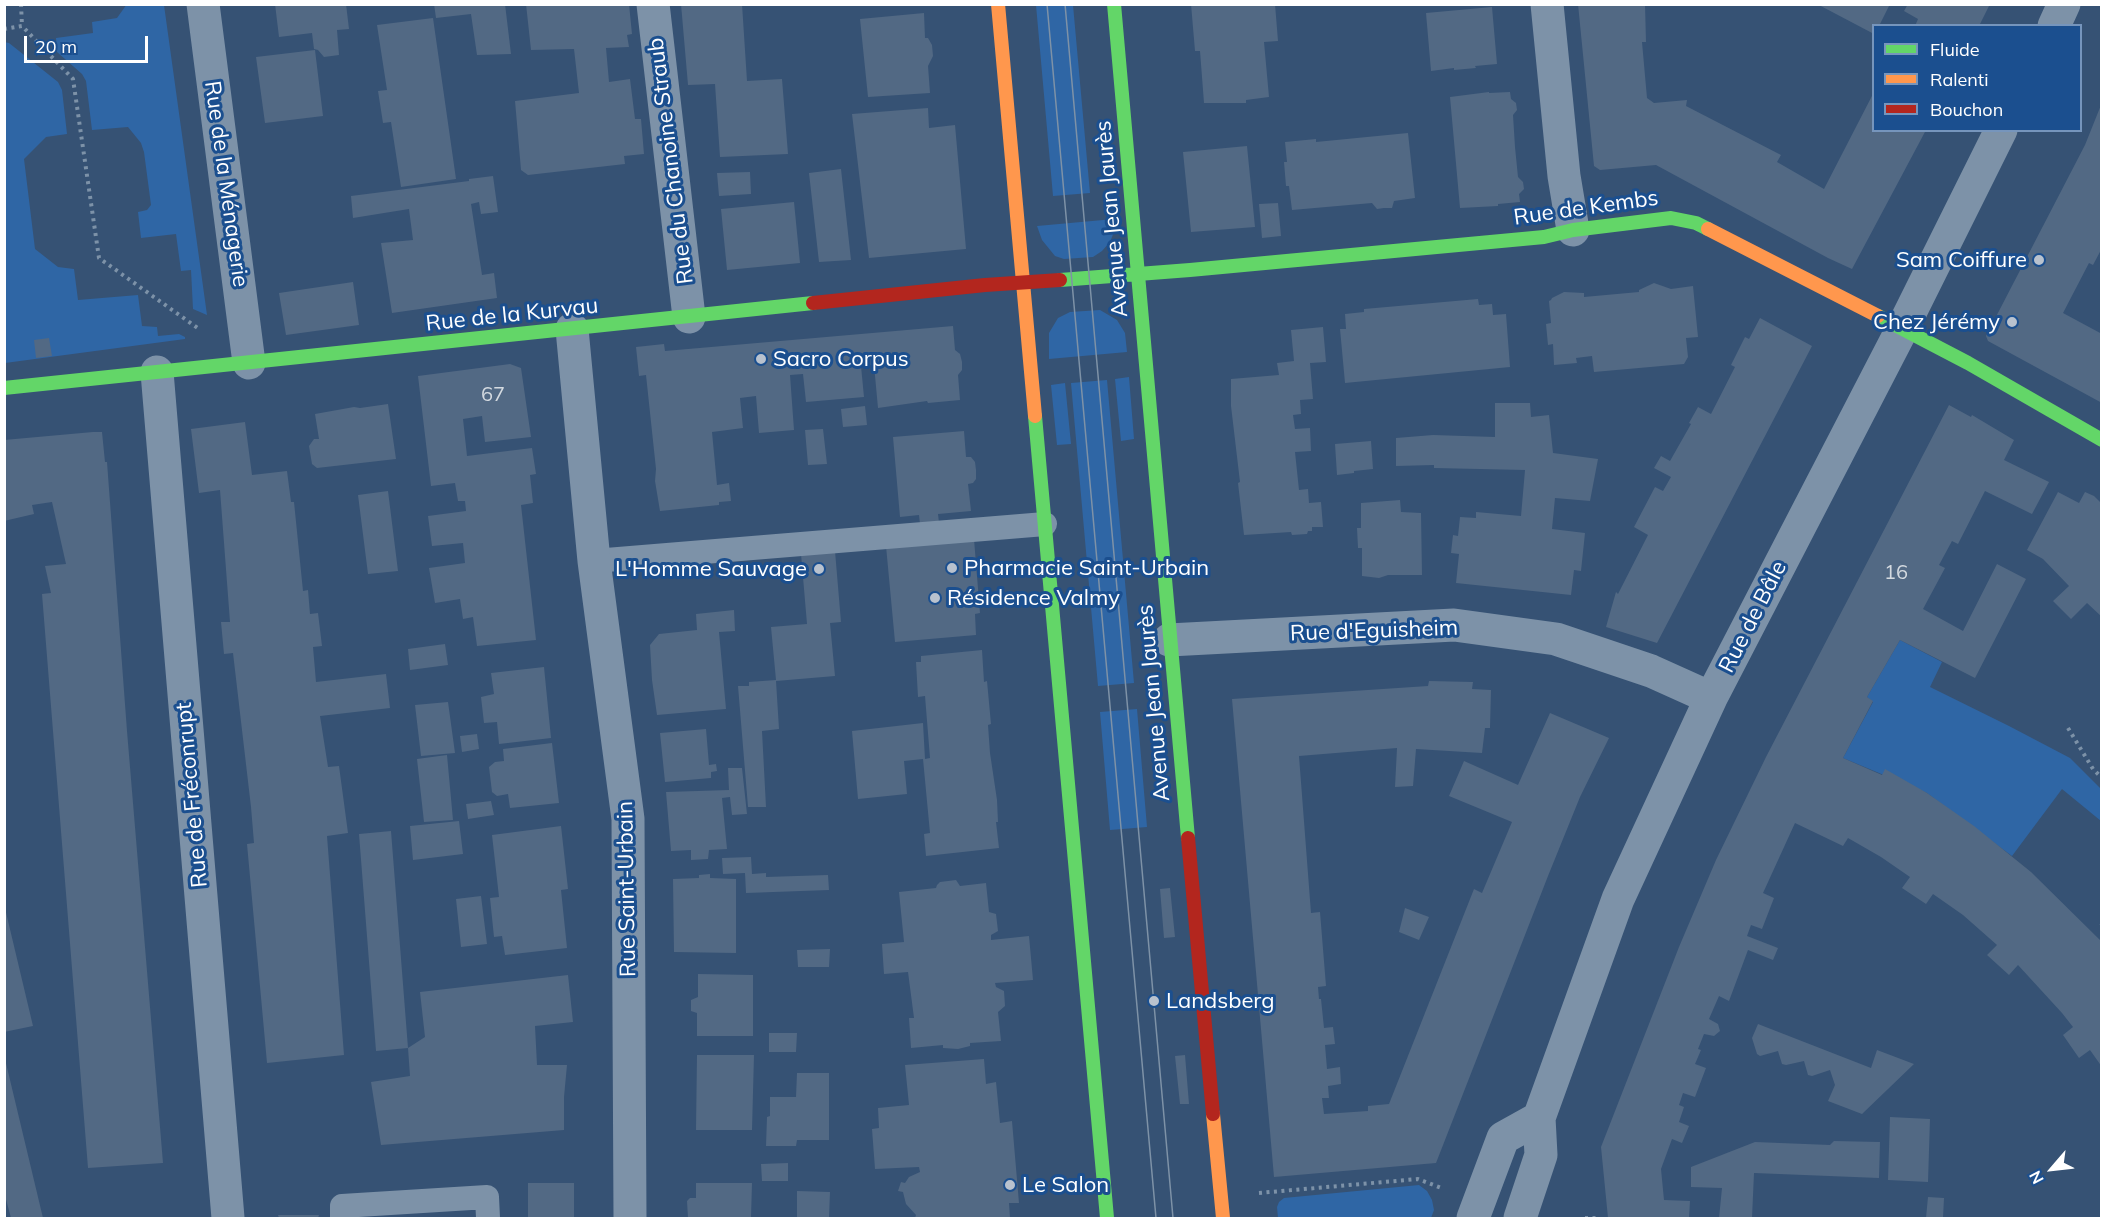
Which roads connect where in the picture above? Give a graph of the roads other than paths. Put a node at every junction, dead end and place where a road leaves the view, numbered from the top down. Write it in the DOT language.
graph roads {
  1 [pos="203,4"];
  2 [pos="653,4"];
  3 [pos="998,4"];
  4 [pos="1114,4"];
  5 [pos="1547,4"];
  6 [pos="2064,4"];
  7 [pos="2055,24"];
  8 [pos="2000,132"];
  9 [pos="1574,230"];
  10 [pos="1137,273"];
  11 [pos="1024,283"];
  12 [pos="689,317"];
  13 [pos="572,329"];
  14 [pos="1902,329"];
  15 [pos="249,363"];
  16 [pos="157,372"];
  17 [pos="4,388"];
  18 [pos="2102,440"];
  19 [pos="1045,524"];
  20 [pos="594,561"];
  21 [pos="1169,640"];
  22 [pos="1711,698"];
  23 [pos="1539,1118"];
  24 [pos="228,1218"];
  25 [pos="342,1218"];
  26 [pos="488,1218"];
  27 [pos="630,1218"];
  28 [pos="1107,1218"];
  29 [pos="1223,1218"];
  30 [pos="1473,1218"];
  31 [pos="1520,1218"];
  1 -- 15 [label="street, Rue de la Ménagerie"];
  2 -- 12 [label="street, Rue du Chanoine Straub"];
  3 -- 11 [label="main road"];
  4 -- 10 [label="main road, Avenue Jean Jaurès"];
  5 -- 9 [label="street"];
  6 -- 7 [label="street"];
  8 -- 14 [label="street, Rue de Bâle"];
  9 -- 10 [label="main road, Rue de Kembs"];
  9 -- 14 [label="main road, Rue de Kembs"];
  10 -- 11 [label="main road, Rue de Kembs"];
  10 -- 21 [label="main road, Avenue Jean Jaurès"];
  11 -- 12 [label="main road, Rue de la Kurvau"];
  11 -- 19 [label="main road"];
  12 -- 13 [label="main road, Rue de la Kurvau"];
  13 -- 15 [label="main road, Rue de la Kurvau"];
  13 -- 20 [label="street, Rue Saint-Urbain"];
  14 -- 18 [label="main road, Rue de Kembs"];
  14 -- 22 [label="street, Rue de Bâle"];
  15 -- 16 [label="main road, Rue de la Kurvau"];
  16 -- 17 [label="main road, Rue de la Kurvau"];
  16 -- 24 [label="street, Rue de Fréconrupt"];
  19 -- 20 [label="lane"];
  19 -- 28 [label="main road"];
  20 -- 27 [label="street, Rue Saint-Urbain"];
  21 -- 22 [label="street, Rue d'Eguisheim"];
  21 -- 29 [label="main road, Avenue Jean Jaurès"];
  22 -- 23 [label="street, Rue de Bâle"];
  23 -- 30 [label="street"];
  23 -- 31 [label="street, Rue de Bâle"];
  25 -- 26 [label="lane"];
}
